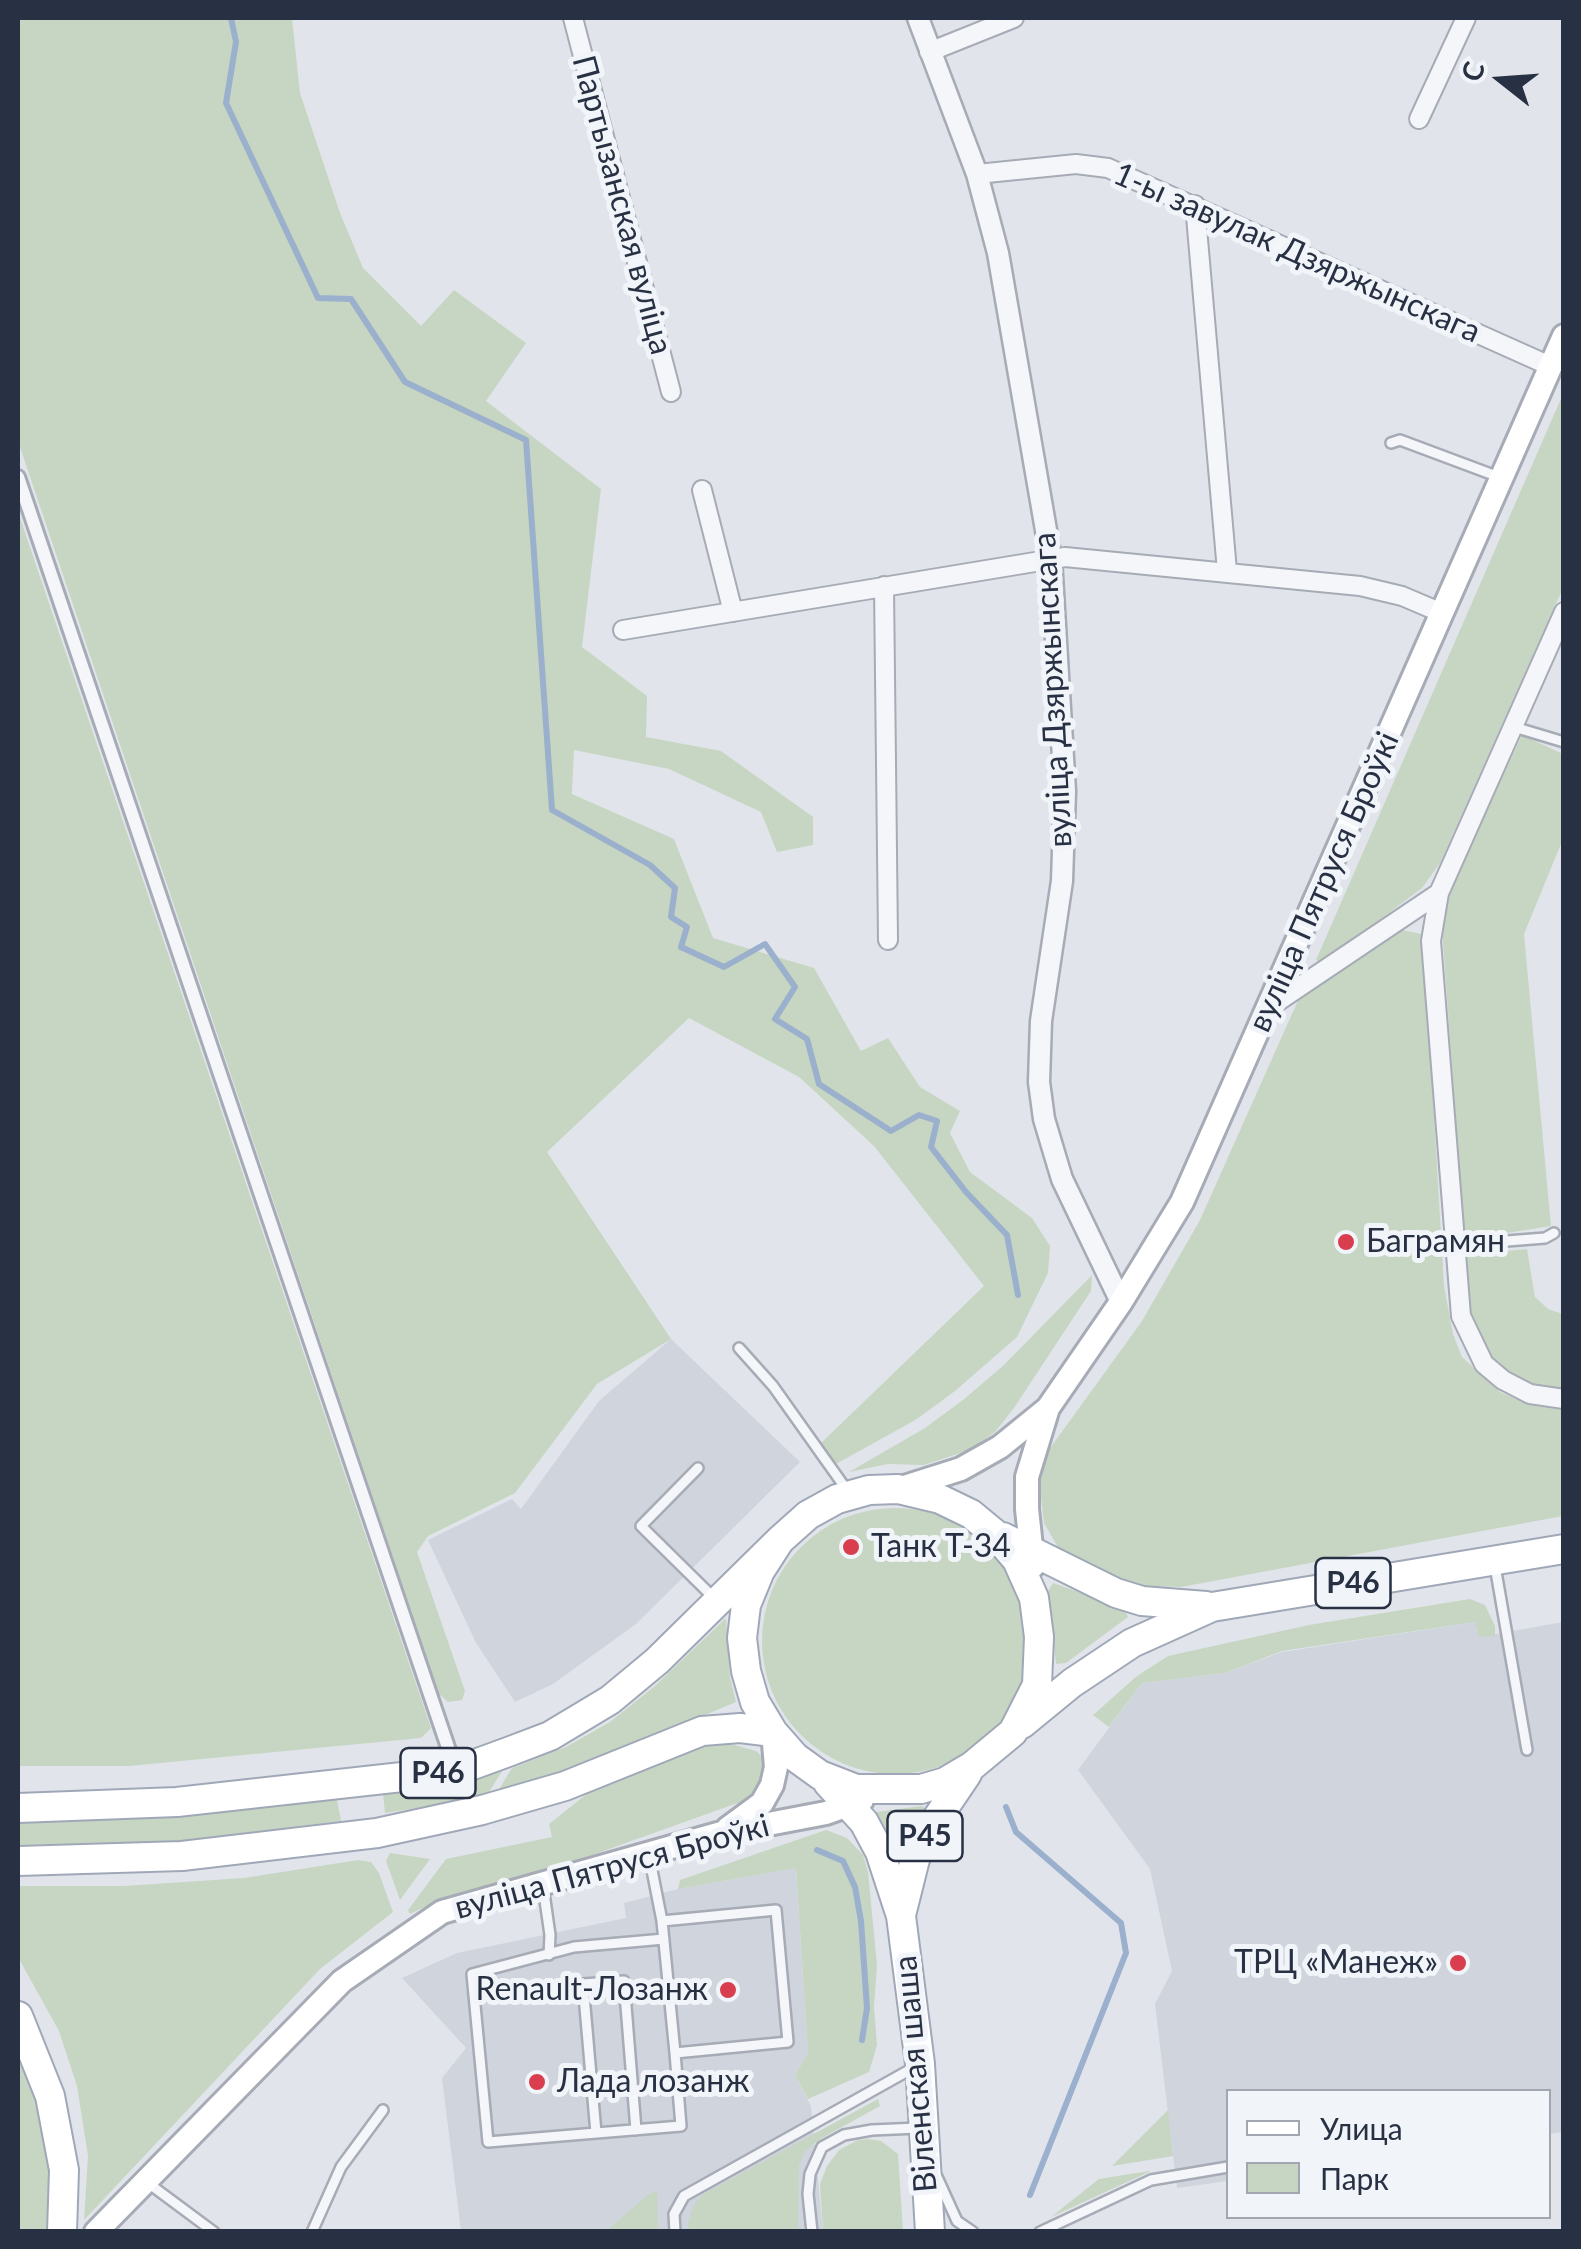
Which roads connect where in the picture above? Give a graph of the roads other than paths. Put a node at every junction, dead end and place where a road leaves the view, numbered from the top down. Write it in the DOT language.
graph roads {
  1 [pos="573,18"];
  2 [pos="918,18"];
  3 [pos="1014,18"];
  4 [pos="1466,18"];
  5 [pos="930,52"];
  6 [pos="1419,119"];
  7 [pos="978,174"];
  8 [pos="1196,205"];
  9 [pos="1564,336"];
  10 [pos="1550,366"];
  11 [pos="671,392"];
  12 [pos="1391,443"];
  13 [pos="18,476"];
  14 [pos="1501,478"];
  15 [pos="702,490"];
  16 [pos="1051,560"];
  17 [pos="1228,572"];
  18 [pos="884,586"];
  19 [pos="733,612"];
  20 [pos="1564,612"];
  21 [pos="1442,613"];
  22 [pos="623,630"];
  23 [pos="1513,726"];
  24 [pos="1564,742"];
  25 [pos="1439,893"];
  26 [pos="888,940"];
  27 [pos="1268,1008"];
  28 [pos="1554,1233"];
  29 [pos="1456,1245"];
  30 [pos="1122,1302"];
  31 [pos="739,1348"];
  32 [pos="1561,1399"];
  33 [pos="1048,1408"];
  34 [pos="698,1468"];
  35 [pos="898,1489"];
  36 [pos="851,1495"];
  37 [pos="994,1533"];
  38 [pos="780,1540"];
  39 [pos="1564,1549"];
  40 [pos="1033,1553"];
  41 [pos="1494,1560"];
  42 [pos="1034,1598"];
  43 [pos="718,1602"];
  44 [pos="1212,1606"];
  45 [pos="773,1732"];
  46 [pos="1013,1732"];
  47 [pos="1527,1750"];
  48 [pos="972,1766"];
  49 [pos="456,1771"];
  50 [pos="820,1775"];
  51 [pos="889,1792"];
  52 [pos="849,1805"];
  53 [pos="18,1808"];
  54 [pos="721,1833"];
  55 [pos="649,1855"];
  56 [pos="18,1861"];
  57 [pos="543,1883"];
  58 [pos="901,1916"];
  59 [pos="662,1920"];
  60 [pos="664,1939"];
  61 [pos="549,1954"];
  62 [pos="18,2016"];
  63 [pos="674,2052"];
  64 [pos="920,2064"];
  65 [pos="383,2110"];
  66 [pos="636,2130"];
  67 [pos="596,2134"];
  68 [pos="923,2136"];
  69 [pos="1226,2166"];
  70 [pos="146,2181"];
  71 [pos="929,2226"];
  72 [pos="62,2232"];
  73 [pos="96,2232"];
  74 [pos="214,2232"];
  75 [pos="312,2232"];
  76 [pos="675,2232"];
  77 [pos="812,2232"];
  78 [pos="973,2232"];
  79 [pos="1040,2232"];
  1 -- 11 [label="street, Партызанская вуліца"];
  2 -- 5 [label="street, вуліца Дзяржынскага"];
  3 -- 5 [label="street"];
  4 -- 6 [label="street"];
  5 -- 7 [label="street, вуліца Дзяржынскага"];
  7 -- 8 [label="street, 1-ы завулак Дзяржынскага"];
  7 -- 16 [label="street, вуліца Дзяржынскага"];
  8 -- 10 [label="street, 1-ы завулак Дзяржынскага"];
  8 -- 17 [label="street"];
  9 -- 10 [label="main road, вуліца Пятруся Броўкі"];
  10 -- 14 [label="main road, вуліца Пятруся Броўкі"];
  12 -- 14 [label="lane"];
  13 -- 49 [label="street"];
  14 -- 21 [label="main road, вуліца Пятруся Броўкі"];
  15 -- 19 [label="street"];
  16 -- 17 [label="street"];
  16 -- 18 [label="street"];
  16 -- 30 [label="street, вуліца Дзяржынскага"];
  17 -- 21 [label="street"];
  18 -- 19 [label="street"];
  18 -- 26 [label="street"];
  19 -- 22 [label="street"];
  20 -- 23 [label="street"];
  21 -- 27 [label="main road, вуліца Пятруся Броўкі"];
  23 -- 24 [label="lane"];
  23 -- 25 [label="street"];
  25 -- 27 [label="street"];
  25 -- 29 [label="street"];
  27 -- 30 [label="main road, вуліца Пятруся Броўкі"];
  28 -- 29 [label="lane"];
  29 -- 32 [label="street"];
  30 -- 33 [label="main road, вуліца Пятруся Броўкі"];
  31 -- 36 [label="lane"];
  33 -- 35 [label="main road, вуліца Пятруся Броўкі"];
  33 -- 40 [label="main road, вуліца Пятруся Броўкі"];
  34 -- 43 [label="lane"];
  35 -- 36 [label="main road, Р46"];
  35 -- 37 [label="main road, Р46"];
  36 -- 38 [label="main road, Р46"];
  37 -- 40 [label="main road, Р46"];
  37 -- 42 [label="main road, Р46"];
  38 -- 43 [label="main road, Р46"];
  38 -- 45 [label="main road, Р46"];
  39 -- 41 [label="main road, Р46"];
  40 -- 42 [label="main road, вуліца Пятруся Броўкі"];
  40 -- 44 [label="main road, Р46"];
  41 -- 44 [label="main road, Р46"];
  41 -- 47 [label="lane"];
  42 -- 46 [label="main road, Р46"];
  43 -- 49 [label="main road, Р46"];
  44 -- 46 [label="main road, Р46"];
  45 -- 50 [label="main road, Р46"];
  45 -- 54 [label="main road"];
  45 -- 56 [label="main road, Р46"];
  46 -- 48 [label="main road, Р46"];
  48 -- 51 [label="main road, Р46"];
  48 -- 58 [label="main road, Р45"];
  49 -- 53 [label="main road, Р46"];
  50 -- 51 [label="main road, Р46"];
  50 -- 52 [label="main road, Р45"];
  51 -- 52 [label="main road, вуліца Пятруся Броўкі"];
  52 -- 54 [label="main road, вуліца Пятруся Броўкі"];
  52 -- 58 [label="main road, Р45"];
  54 -- 55 [label="main road, вуліца Пятруся Броўкі"];
  55 -- 57 [label="main road, вуліца Пятруся Броўкі"];
  55 -- 59 [label="lane"];
  57 -- 61 [label="lane"];
  57 -- 70 [label="main road, вуліца Пятруся Броўкі"];
  58 -- 64 [label="main road, Віленская шаша / Р45"];
  59 -- 60 [label="lane"];
  59 -- 63 [label="lane"];
  60 -- 61 [label="lane"];
  60 -- 63 [label="lane"];
  61 -- 67 [label="lane"];
  62 -- 72 [label="main road"];
  63 -- 66 [label="lane"];
  64 -- 68 [label="main road, Віленская шаша / Р45"];
  64 -- 76 [label="lane"];
  65 -- 75 [label="lane"];
  66 -- 67 [label="lane"];
  66 -- 67 [label="lane"];
  68 -- 71 [label="main road, Віленская шаша / Р45"];
  68 -- 77 [label="lane"];
  68 -- 78 [label="lane"];
  69 -- 79 [label="lane"];
  70 -- 73 [label="main road, вуліца Пятруся Броўкі"];
  70 -- 74 [label="lane"];
}
